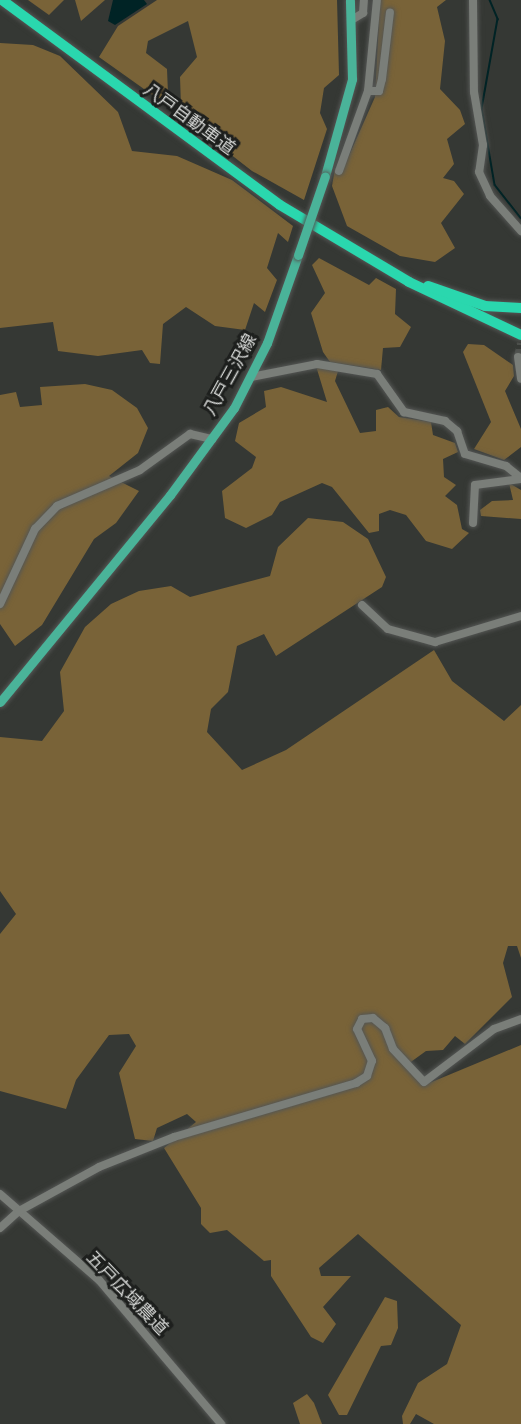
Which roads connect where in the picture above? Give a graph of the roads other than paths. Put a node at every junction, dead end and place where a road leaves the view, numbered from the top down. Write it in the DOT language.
graph roads {
  1 [pos="2,0"];
  2 [pos="350,0"];
  3 [pos="364,0"];
  4 [pos="377,0"];
  5 [pos="473,0"];
  6 [pos="390,12"];
  7 [pos="353,19"];
  8 [pos="368,91"];
  9 [pos="339,171"];
  10 [pos="521,231"];
  11 [pos="363,255"];
  12 [pos="422,284"];
  13 [pos="449,303"];
  14 [pos="521,308"];
  15 [pos="521,330"];
  16 [pos="521,335"];
  17 [pos="521,341"];
  18 [pos="518,357"];
  19 [pos="521,376"];
  20 [pos="251,377"];
  21 [pos="212,439"];
  22 [pos="521,478"];
  23 [pos="472,523"];
  24 [pos="0,604"];
  25 [pos="362,605"];
  26 [pos="521,616"];
  27 [pos="0,702"];
  28 [pos="521,1019"];
  29 [pos="0,1194"];
  30 [pos="19,1211"];
  31 [pos="0,1228"];
  32 [pos="221,1424"];
  1 -- 11 [label="highway, 八戸自動車道"];
  2 -- 7 [label="main road, 八戸三沢線"];
  3 -- 7 [label="street"];
  4 -- 8 [label="street"];
  5 -- 10 [label="street"];
  6 -- 8 [label="street"];
  7 -- 20 [label="main road, 八戸三沢線, bridge"];
  8 -- 9 [label="street"];
  11 -- 12 [label="highway, 八戸自動車道"];
  11 -- 13 [label="highway, 八戸自動車道"];
  12 -- 14 [label="highway"];
  12 -- 15 [label="highway, 八戸自動車道"];
  13 -- 16 [label="highway, 八戸自動車道"];
  13 -- 17 [label="highway"];
  18 -- 19 [label="street"];
  20 -- 21 [label="main road, 八戸三沢線"];
  20 -- 22 [label="street"];
  21 -- 24 [label="street"];
  21 -- 27 [label="main road, 八戸三沢線"];
  22 -- 23 [label="street"];
  25 -- 26 [label="street"];
  28 -- 30 [label="street"];
  29 -- 30 [label="street, 五戸広域農道"];
  30 -- 31 [label="street"];
  30 -- 32 [label="street, 五戸広域農道"];
}
